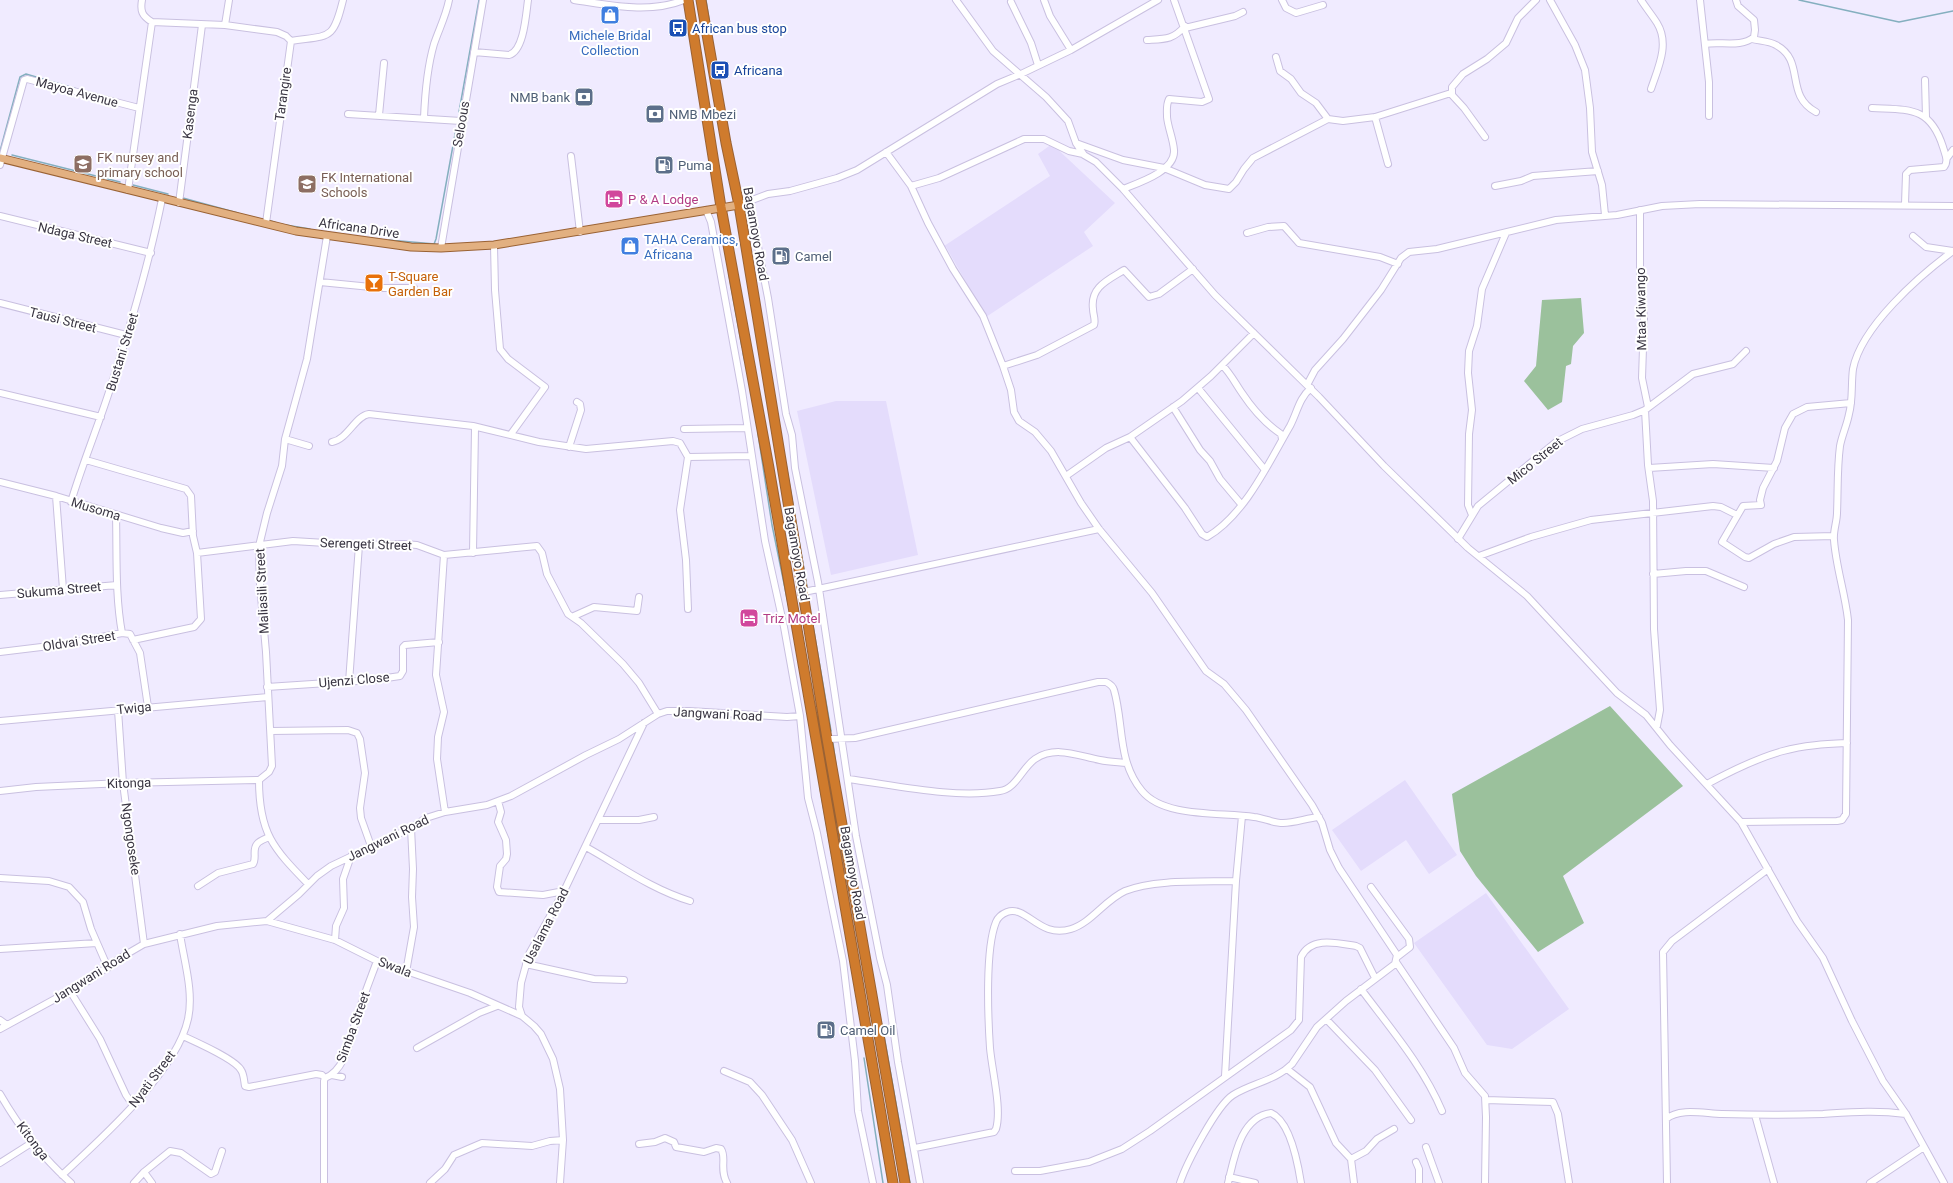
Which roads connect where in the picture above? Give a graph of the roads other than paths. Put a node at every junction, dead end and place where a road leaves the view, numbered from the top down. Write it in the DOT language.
graph roads {
  1 [pos="142,0"];
  2 [pos="229,0"];
  3 [pos="344,0"];
  4 [pos="449,0"];
  5 [pos="483,0"];
  6 [pos="528,0"];
  7 [pos="574,0"];
  8 [pos="684,0"];
  9 [pos="688,0"];
  10 [pos="701,0"];
  11 [pos="957,0"];
  12 [pos="1044,0"];
  13 [pos="1158,0"];
  14 [pos="1174,0"];
  15 [pos="1282,0"];
  16 [pos="1536,0"];
  17 [pos="1550,0"];
  18 [pos="1641,0"];
  19 [pos="1700,0"];
  20 [pos="1736,0"];
  21 [pos="1010,2"];
  22 [pos="1323,5"];
  23 [pos="1243,12"];
  24 [pos="152,22"];
  25 [pos="202,25"];
  26 [pos="225,25"];
  27 [pos="1185,27"];
  28 [pos="1752,39"];
  29 [pos="1147,40"];
  30 [pos="291,41"];
  31 [pos="1705,44"];
  32 [pos="1071,50"];
  33 [pos="474,52"];
  34 [pos="1276,57"];
  35 [pos="384,63"];
  36 [pos="1038,65"];
  37 [pos="1021,74"];
  38 [pos="1925,80"];
  39 [pos="1651,89"];
  40 [pos="1451,93"];
  41 [pos="140,108"];
  42 [pos="1872,108"];
  43 [pos="1816,112"];
  44 [pos="348,114"];
  45 [pos="379,115"];
  46 [pos="1709,116"];
  47 [pos="1375,117"];
  48 [pos="1926,117"];
  49 [pos="424,118"];
  50 [pos="1328,119"];
  51 [pos="461,121"];
  52 [pos="1485,137"];
  53 [pos="1076,143"];
  54 [pos="1953,150"];
  55 [pos="886,152"];
  56 [pos="1084,155"];
  57 [pos="571,156"];
  58 [pos="1947,158"];
  59 [pos="1,161"];
  60 [pos="1388,164"];
  61 [pos="1164,168"];
  62 [pos="1598,171"];
  63 [pos="911,186"];
  64 [pos="1495,186"];
  65 [pos="1123,189"];
  66 [pos="128,190"];
  67 [pos="162,198"];
  68 [pos="749,200"];
  69 [pos="179,203"];
  70 [pos="1905,204"];
  71 [pos="739,205"];
  72 [pos="1953,206"];
  73 [pos="721,207"];
  74 [pos="706,210"];
  75 [pos="1640,210"];
  76 [pos="1605,215"];
  77 [pos="0,216"];
  78 [pos="266,224"];
  79 [pos="580,232"];
  80 [pos="1247,233"];
  81 [pos="1506,233"];
  82 [pos="327,236"];
  83 [pos="1913,236"];
  84 [pos="494,245"];
  85 [pos="441,248"];
  86 [pos="1953,251"];
  87 [pos="151,253"];
  88 [pos="1398,264"];
  89 [pos="1193,269"];
  90 [pos="320,282"];
  91 [pos="414,288"];
  92 [pos="0,303"];
  93 [pos="1254,333"];
  94 [pos="126,335"];
  95 [pos="1746,351"];
  96 [pos="1222,365"];
  97 [pos="1003,366"];
  98 [pos="1309,387"];
  99 [pos="1198,388"];
  100 [pos="0,393"];
  101 [pos="577,402"];
  102 [pos="1851,403"];
  103 [pos="1173,407"];
  104 [pos="1647,409"];
  105 [pos="101,417"];
  106 [pos="476,428"];
  107 [pos="747,428"];
  108 [pos="684,429"];
  109 [pos="511,434"];
  110 [pos="1130,437"];
  111 [pos="285,439"];
  112 [pos="1282,439"];
  113 [pos="332,442"];
  114 [pos="309,446"];
  115 [pos="569,447"];
  116 [pos="752,456"];
  117 [pos="688,457"];
  118 [pos="86,460"];
  119 [pos="1649,468"];
  120 [pos="1774,468"];
  121 [pos="1265,470"];
  122 [pos="1066,476"];
  123 [pos="0,482"];
  124 [pos="56,496"];
  125 [pos="71,502"];
  126 [pos="1241,504"];
  127 [pos="1653,512"];
  128 [pos="116,515"];
  129 [pos="1472,515"];
  130 [pos="1737,515"];
  131 [pos="1099,529"];
  132 [pos="193,531"];
  133 [pos="1834,536"];
  134 [pos="1458,539"];
  135 [pos="359,545"];
  136 [pos="259,546"];
  137 [pos="197,553"];
  138 [pos="473,553"];
  139 [pos="444,555"];
  140 [pos="1480,556"];
  141 [pos="1653,574"];
  142 [pos="117,585"];
  143 [pos="1744,587"];
  144 [pos="63,589"];
  145 [pos="819,589"];
  146 [pos="804,592"];
  147 [pos="0,595"];
  148 [pos="639,598"];
  149 [pos="688,609"];
  150 [pos="574,616"];
  151 [pos="122,633"];
  152 [pos="133,640"];
  153 [pos="439,642"];
  154 [pos="0,652"];
  155 [pos="349,682"];
  156 [pos="267,687"];
  157 [pos="268,697"];
  158 [pos="148,707"];
  159 [pos="118,710"];
  160 [pos="658,714"];
  161 [pos="800,716"];
  162 [pos="0,721"];
  163 [pos="645,721"];
  164 [pos="1657,726"];
  165 [pos="271,731"];
  166 [pos="827,739"];
  167 [pos="843,739"];
  168 [pos="1847,743"];
  169 [pos="1127,763"];
  170 [pos="848,779"];
  171 [pos="259,780"];
  172 [pos="123,783"];
  173 [pos="1707,784"];
  174 [pos="0,791"];
  175 [pos="498,801"];
  176 [pos="445,812"];
  177 [pos="1242,816"];
  178 [pos="654,817"];
  179 [pos="1319,817"];
  180 [pos="598,820"];
  181 [pos="1741,822"];
  182 [pos="411,828"];
  183 [pos="269,837"];
  184 [pos="371,846"];
  185 [pos="586,847"];
  186 [pos="351,856"];
  187 [pos="1768,869"];
  188 [pos="0,878"];
  189 [pos="1236,881"];
  190 [pos="308,884"];
  191 [pos="198,886"];
  192 [pos="1371,887"];
  193 [pos="564,891"];
  194 [pos="690,901"];
  195 [pos="267,921"];
  196 [pos="180,934"];
  197 [pos="335,940"];
  198 [pos="96,943"];
  199 [pos="144,944"];
  200 [pos="0,949"];
  201 [pos="1397,960"];
  202 [pos="377,961"];
  203 [pos="526,964"];
  204 [pos="108,968"];
  205 [pos="406,972"];
  206 [pos="1375,978"];
  207 [pos="624,980"];
  208 [pos="1361,989"];
  209 [pos="70,991"];
  210 [pos="497,1006"];
  211 [pos="522,1016"];
  212 [pos="1326,1019"];
  213 [pos="0,1020"];
  214 [pos="7,1025"];
  215 [pos="0,1029"];
  216 [pos="183,1036"];
  217 [pos="417,1048"];
  218 [pos="1287,1069"];
  219 [pos="724,1071"];
  220 [pos="332,1075"];
  221 [pos="1225,1076"];
  222 [pos="342,1077"];
  223 [pos="325,1078"];
  224 [pos="0,1094"];
  225 [pos="1486,1100"];
  226 [pos="133,1105"];
  227 [pos="1442,1111"];
  228 [pos="1906,1114"];
  229 [pos="1755,1115"];
  230 [pos="1666,1119"];
  231 [pos="1410,1120"];
  232 [pos="1394,1129"];
  233 [pos="563,1140"];
  234 [pos="33,1142"];
  235 [pos="639,1144"];
  236 [pos="1426,1147"];
  237 [pos="1924,1147"];
  238 [pos="915,1148"];
  239 [pos="222,1151"];
  240 [pos="1351,1159"];
  241 [pos="1416,1162"];
  242 [pos="0,1163"];
  243 [pos="1015,1171"];
  244 [pos="144,1172"];
  245 [pos="62,1175"];
  246 [pos="1229,1180"];
  247 [pos="71,1183"];
  248 [pos="134,1183"];
  249 [pos="152,1183"];
  250 [pos="324,1183"];
  251 [pos="430,1183"];
  252 [pos="560,1183"];
  253 [pos="727,1183"];
  254 [pos="811,1183"];
  255 [pos="873,1183"];
  256 [pos="893,1183"];
  257 [pos="905,1183"];
  258 [pos="920,1183"];
  259 [pos="1180,1183"];
  260 [pos="1255,1183"];
  261 [pos="1301,1183"];
  262 [pos="1354,1183"];
  263 [pos="1419,1183"];
  264 [pos="1439,1183"];
  265 [pos="1485,1183"];
  266 [pos="1568,1183"];
  267 [pos="1667,1183"];
  268 [pos="1774,1183"];
  269 [pos="1870,1183"];
  270 [pos="1944,1183"];
  1 -- 24 [label="street"];
  2 -- 26 [label="street"];
  3 -- 30 [label="street"];
  4 -- 49 [label="street"];
  5 -- 33 [label="street, Seloous"];
  6 -- 33 [label="street"];
  7 -- 8 [label="street"];
  9 -- 73 [label="highway, Bagamoyo Road"];
  10 -- 71 [label="highway, Bagamoyo Road"];
  11 -- 37 [label="street"];
  12 -- 32 [label="street"];
  13 -- 32 [label="street"];
  14 -- 27 [label="street"];
  15 -- 22 [label="street"];
  16 -- 40 [label="street"];
  17 -- 62 [label="street"];
  18 -- 39 [label="street"];
  19 -- 31 [label="street"];
  20 -- 28 [label="street"];
  21 -- 36 [label="street"];
  23 -- 27 [label="street"];
  24 -- 25 [label="street"];
  24 -- 41 [label="street"];
  25 -- 26 [label="street"];
  25 -- 69 [label="street, Kasenga"];
  26 -- 30 [label="street"];
  27 -- 29 [label="street"];
  27 -- 61 [label="street"];
  28 -- 31 [label="street"];
  28 -- 43 [label="street"];
  30 -- 78 [label="street, Tarangire"];
  31 -- 46 [label="street"];
  32 -- 36 [label="street"];
  33 -- 51 [label="street, Seloous"];
  34 -- 50 [label="street"];
  35 -- 45 [label="street"];
  36 -- 37 [label="street"];
  37 -- 53 [label="street"];
  37 -- 55 [label="street"];
  38 -- 48 [label="street"];
  40 -- 47 [label="street"];
  40 -- 52 [label="street"];
  41 -- 59 [label="street, Mayoa Avenue"];
  41 -- 66 [label="street"];
  42 -- 48 [label="street"];
  44 -- 45 [label="street"];
  45 -- 49 [label="street"];
  47 -- 50 [label="street"];
  47 -- 60 [label="street"];
  48 -- 58 [label="street"];
  49 -- 51 [label="street"];
  50 -- 61 [label="street"];
  51 -- 85 [label="street, Seloous"];
  53 -- 56 [label="street"];
  53 -- 61 [label="street"];
  54 -- 58 [label="street"];
  55 -- 63 [label="street"];
  55 -- 68 [label="street"];
  56 -- 63 [label="street"];
  56 -- 65 [label="street"];
  57 -- 79 [label="street"];
  58 -- 70 [label="street"];
  59 -- 66 [label="main road, Africana Drive"];
  61 -- 65 [label="street"];
  62 -- 64 [label="street"];
  62 -- 76 [label="street"];
  63 -- 97 [label="street"];
  65 -- 89 [label="street"];
  66 -- 67 [label="main road, Africana Drive"];
  67 -- 69 [label="main road, Africana Drive"];
  67 -- 87 [label="street, Bustani Street"];
  68 -- 71 [label="street"];
  68 -- 145 [label="street"];
  69 -- 78 [label="main road, Africana Drive"];
  70 -- 72 [label="street"];
  70 -- 75 [label="street"];
  71 -- 73 [label="main road, Africana Drive"];
  71 -- 146 [label="highway, Bagamoyo Road"];
  73 -- 74 [label="main road, Africana Drive"];
  73 -- 256 [label="highway, Bagamoyo Road"];
  74 -- 79 [label="main road, Africana Drive"];
  74 -- 107 [label="street"];
  75 -- 76 [label="street"];
  75 -- 104 [label="street, Mtaa Kiwango"];
  76 -- 81 [label="street"];
  77 -- 87 [label="street, Ndaga Street"];
  78 -- 82 [label="main road, Africana Drive"];
  79 -- 84 [label="main road, Africana Drive"];
  80 -- 88 [label="street"];
  81 -- 88 [label="street"];
  81 -- 129 [label="street"];
  82 -- 85 [label="main road, Africana Drive"];
  82 -- 90 [label="street, Maliasili Street"];
  83 -- 86 [label="street"];
  84 -- 85 [label="main road, Africana Drive"];
  84 -- 109 [label="street"];
  86 -- 102 [label="street"];
  87 -- 94 [label="street, Bustani Street"];
  88 -- 98 [label="street"];
  89 -- 93 [label="street"];
  89 -- 97 [label="street"];
  90 -- 91 [label="street"];
  90 -- 111 [label="street, Maliasili Street"];
  92 -- 94 [label="street, Tausi Street"];
  93 -- 96 [label="street"];
  93 -- 98 [label="street"];
  94 -- 105 [label="street, Bustani Street"];
  95 -- 104 [label="street, Mico Street"];
  96 -- 99 [label="street"];
  96 -- 112 [label="street"];
  97 -- 122 [label="street"];
  98 -- 112 [label="street"];
  98 -- 134 [label="street"];
  99 -- 103 [label="street"];
  99 -- 121 [label="street"];
  100 -- 105 [label="street"];
  101 -- 115 [label="street"];
  102 -- 120 [label="street"];
  102 -- 133 [label="street"];
  103 -- 110 [label="street"];
  103 -- 126 [label="street"];
  104 -- 119 [label="street, Mtaa Kiwango"];
  104 -- 129 [label="street, Mico Street"];
  105 -- 118 [label="street, Bustani Street"];
  106 -- 109 [label="street"];
  106 -- 113 [label="street"];
  106 -- 138 [label="street"];
  107 -- 108 [label="street"];
  107 -- 116 [label="street"];
  109 -- 115 [label="street"];
  110 -- 122 [label="street"];
  110 -- 126 [label="street"];
  111 -- 114 [label="street"];
  111 -- 136 [label="street, Maliasili Street"];
  112 -- 121 [label="street"];
  115 -- 117 [label="street"];
  116 -- 117 [label="street"];
  116 -- 161 [label="street"];
  117 -- 149 [label="street"];
  118 -- 125 [label="street, Bustani Street"];
  118 -- 132 [label="street"];
  119 -- 120 [label="street"];
  119 -- 127 [label="street, Mtaa Kiwango"];
  120 -- 130 [label="street"];
  121 -- 126 [label="street"];
  122 -- 131 [label="street"];
  123 -- 124 [label="street, Musoma"];
  124 -- 125 [label="street, Musoma"];
  124 -- 144 [label="street"];
  125 -- 128 [label="street, Musoma"];
  127 -- 130 [label="street"];
  127 -- 140 [label="street"];
  127 -- 141 [label="street, Mtaa Kiwango"];
  128 -- 132 [label="street, Musoma"];
  128 -- 142 [label="street"];
  129 -- 134 [label="street, Mico Street"];
  130 -- 133 [label="street"];
  131 -- 145 [label="street"];
  131 -- 179 [label="street"];
  132 -- 137 [label="street"];
  133 -- 168 [label="street"];
  134 -- 140 [label="street"];
  135 -- 136 [label="street, Serengeti Street"];
  135 -- 139 [label="street, Serengeti Street"];
  135 -- 155 [label="street"];
  136 -- 137 [label="street, Serengeti Street"];
  136 -- 156 [label="street, Maliasili Street"];
  137 -- 152 [label="street"];
  138 -- 139 [label="street, Serengeti Street"];
  138 -- 150 [label="street, Serengeti Street"];
  139 -- 153 [label="street"];
  140 -- 164 [label="street"];
  141 -- 143 [label="street"];
  141 -- 164 [label="street, Mtaa Kiwango"];
  142 -- 144 [label="street, Sukuma Street"];
  142 -- 151 [label="street"];
  144 -- 147 [label="street, Sukuma Street"];
  145 -- 146 [label="street"];
  145 -- 167 [label="street"];
  146 -- 166 [label="highway, Bagamoyo Road"];
  148 -- 150 [label="street"];
  150 -- 160 [label="street, Serengeti Street"];
  151 -- 152 [label="street, Oldvai Street"];
  151 -- 154 [label="street, Oldvai Street"];
  152 -- 158 [label="street, Oldvai Street"];
  153 -- 155 [label="street, Ujenzi Close"];
  153 -- 176 [label="street"];
  155 -- 156 [label="street, Ujenzi Close"];
  156 -- 157 [label="street, Maliasili Street"];
  157 -- 158 [label="street, Twiga"];
  157 -- 165 [label="street, Maliasili Street"];
  158 -- 159 [label="street, Twiga"];
  159 -- 162 [label="street, Twiga"];
  159 -- 172 [label="street, Ngongoseke"];
  160 -- 161 [label="street, Jangwani Road"];
  160 -- 163 [label="street, Jangwani Road"];
  161 -- 255 [label="street"];
  163 -- 175 [label="street, Jangwani Road"];
  163 -- 180 [label="street, Usalama Road"];
  164 -- 173 [label="street"];
  165 -- 171 [label="street, Maliasili Street"];
  165 -- 184 [label="street"];
  166 -- 167 [label="street"];
  166 -- 257 [label="highway, Bagamoyo Road"];
  167 -- 169 [label="street"];
  167 -- 170 [label="street"];
  168 -- 173 [label="street"];
  168 -- 181 [label="street"];
  169 -- 170 [label="street"];
  169 -- 177 [label="street"];
  170 -- 238 [label="street"];
  171 -- 172 [label="street, Kitonga"];
  171 -- 183 [label="street"];
  172 -- 174 [label="street, Kitonga"];
  172 -- 199 [label="street, Ngongoseke"];
  173 -- 181 [label="street"];
  175 -- 176 [label="street, Jangwani Road"];
  175 -- 193 [label="street"];
  176 -- 182 [label="street, Jangwani Road"];
  177 -- 179 [label="street"];
  177 -- 189 [label="street"];
  178 -- 180 [label="street"];
  179 -- 201 [label="street"];
  180 -- 185 [label="street, Usalama Road"];
  181 -- 187 [label="street"];
  182 -- 184 [label="street, Jangwani Road"];
  182 -- 205 [label="street"];
  183 -- 190 [label="street"];
  183 -- 191 [label="street"];
  184 -- 186 [label="street, Jangwani Road"];
  185 -- 193 [label="street, Usalama Road"];
  185 -- 194 [label="street"];
  186 -- 190 [label="street, Jangwani Road"];
  186 -- 197 [label="street"];
  187 -- 228 [label="street"];
  187 -- 230 [label="street"];
  188 -- 198 [label="street"];
  189 -- 221 [label="street"];
  189 -- 238 [label="street"];
  190 -- 195 [label="street, Jangwani Road"];
  192 -- 201 [label="street"];
  193 -- 203 [label="street, Usalama Road"];
  195 -- 196 [label="street, Jangwani Road"];
  195 -- 197 [label="street, Swala"];
  196 -- 199 [label="street, Jangwani Road"];
  196 -- 216 [label="street, Nyati Street"];
  197 -- 202 [label="street, Swala"];
  198 -- 200 [label="street"];
  198 -- 204 [label="street"];
  199 -- 204 [label="street, Jangwani Road"];
  201 -- 206 [label="street"];
  201 -- 225 [label="street"];
  202 -- 205 [label="street, Swala"];
  202 -- 220 [label="street, Simba Street"];
  203 -- 207 [label="street"];
  203 -- 211 [label="street, Usalama Road"];
  204 -- 209 [label="street, Jangwani Road"];
  205 -- 210 [label="street, Swala"];
  206 -- 208 [label="street"];
  206 -- 221 [label="street"];
  208 -- 212 [label="street"];
  208 -- 227 [label="street"];
  209 -- 214 [label="street, Jangwani Road"];
  209 -- 226 [label="street"];
  210 -- 211 [label="street, Swala"];
  210 -- 217 [label="street"];
  211 -- 233 [label="street"];
  212 -- 218 [label="street"];
  212 -- 231 [label="street"];
  213 -- 214 [label="street"];
  214 -- 215 [label="street, Jangwani Road"];
  216 -- 223 [label="street"];
  216 -- 226 [label="street, Nyati Street"];
  218 -- 240 [label="street"];
  218 -- 259 [label="street"];
  219 -- 254 [label="street"];
  220 -- 222 [label="street"];
  220 -- 223 [label="street, Simba Street"];
  221 -- 243 [label="street"];
  223 -- 250 [label="street"];
  224 -- 234 [label="street, Kitonga"];
  225 -- 265 [label="street"];
  225 -- 266 [label="street"];
  226 -- 245 [label="street, Nyati Street"];
  228 -- 229 [label="street"];
  228 -- 237 [label="street"];
  229 -- 230 [label="street"];
  229 -- 268 [label="street"];
  230 -- 267 [label="street"];
  232 -- 240 [label="street"];
  233 -- 251 [label="street"];
  233 -- 252 [label="street"];
  234 -- 242 [label="street"];
  234 -- 245 [label="street, Kitonga"];
  235 -- 253 [label="street"];
  236 -- 264 [label="street"];
  237 -- 269 [label="street"];
  237 -- 270 [label="street"];
  238 -- 258 [label="street"];
  239 -- 244 [label="street"];
  240 -- 262 [label="street"];
  241 -- 263 [label="street"];
  244 -- 248 [label="street"];
  244 -- 249 [label="street"];
  245 -- 247 [label="street, Kitonga"];
  246 -- 260 [label="street"];
  246 -- 261 [label="street"];
}
